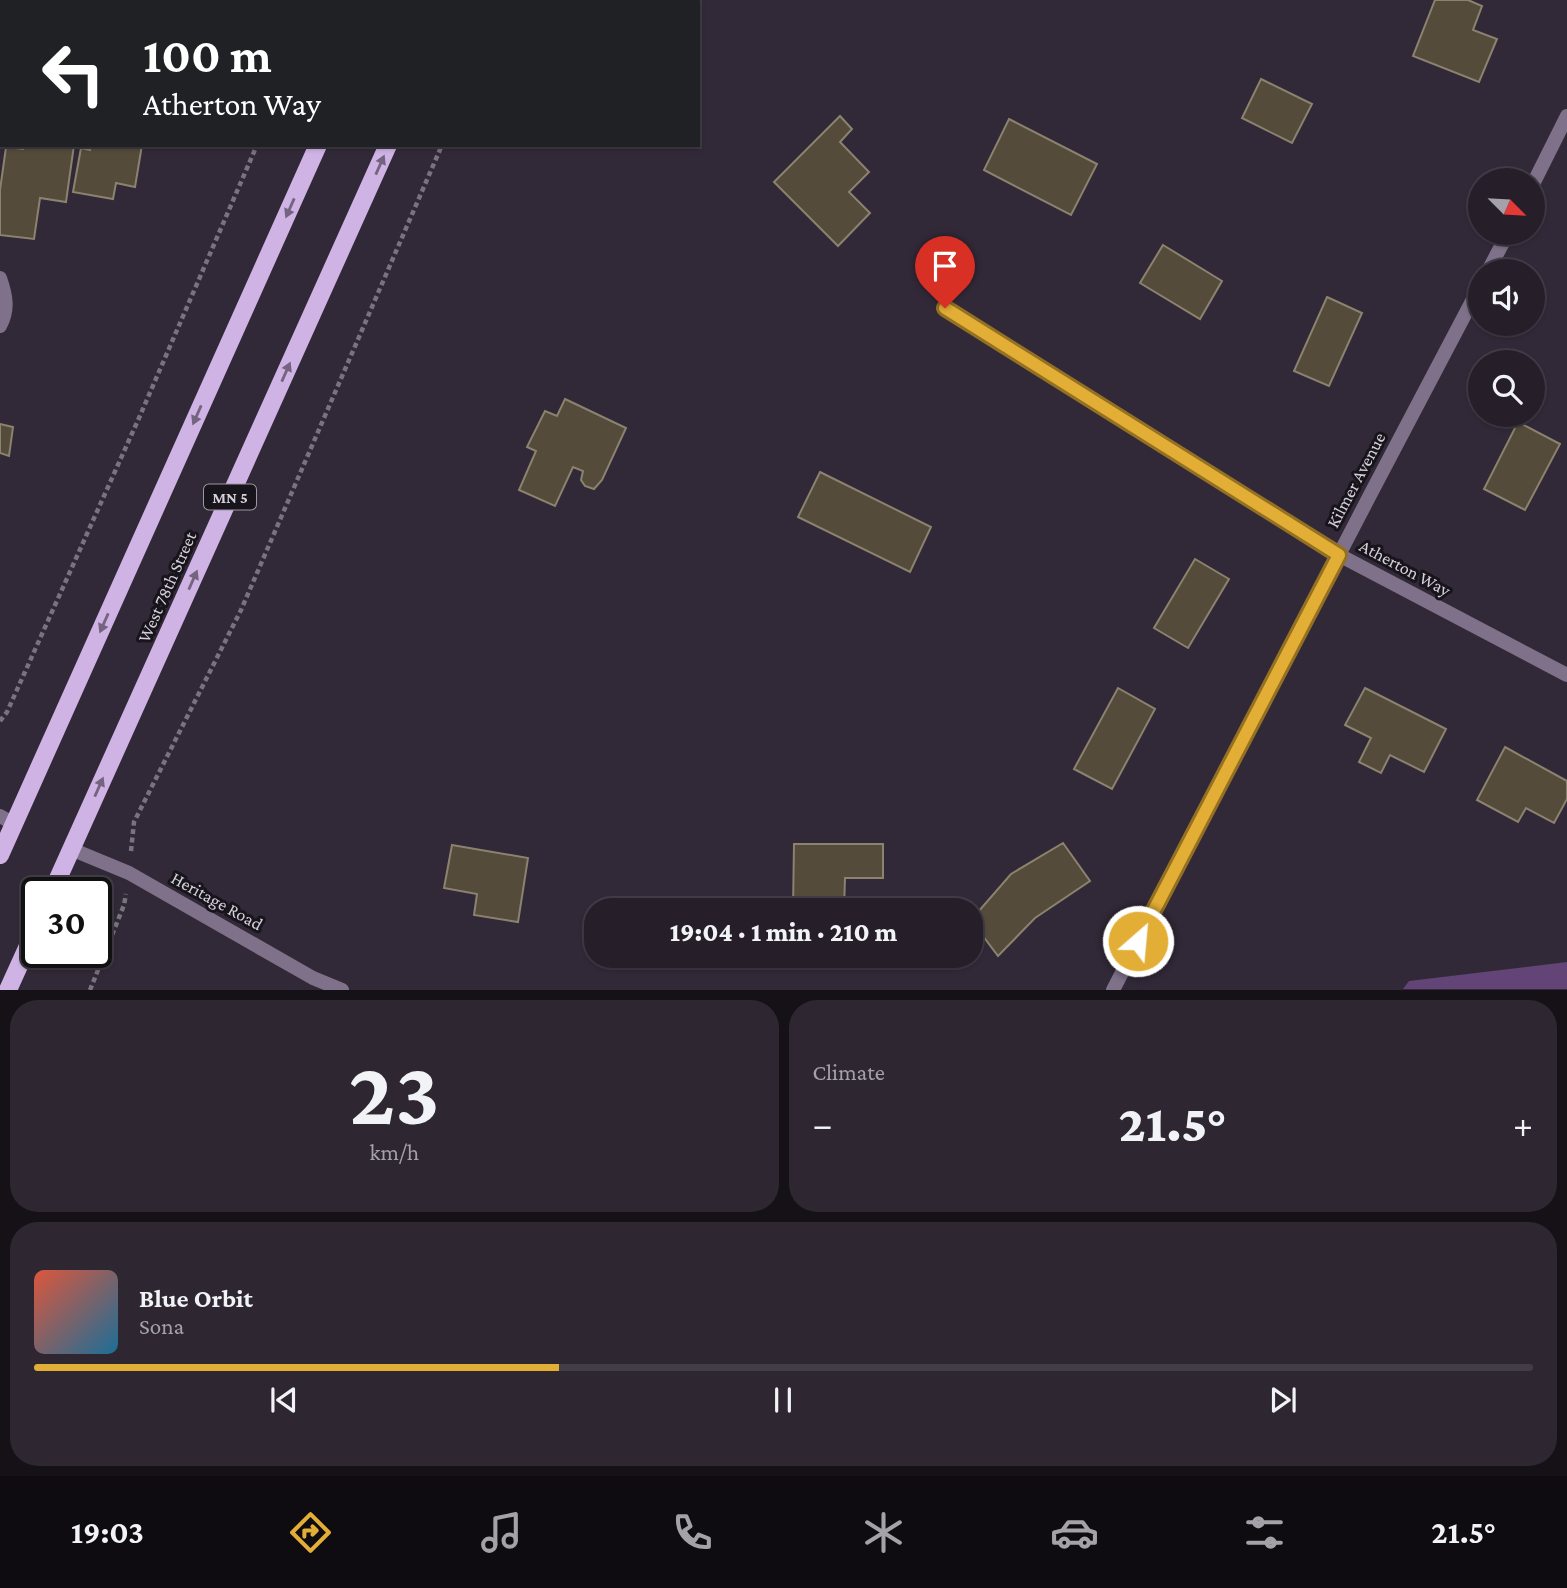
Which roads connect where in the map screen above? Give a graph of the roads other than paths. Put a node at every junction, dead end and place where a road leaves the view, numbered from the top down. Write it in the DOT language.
graph roads {
  1 [pos="1567,116"];
  2 [pos="317,147"];
  3 [pos="387,147"];
  4 [pos="1541,168"];
  5 [pos="0,278"];
  6 [pos="945,308"];
  7 [pos="1468,309"];
  8 [pos="0,326"];
  9 [pos="1339,555"];
  10 [pos="1567,675"];
  11 [pos="7,820"];
  12 [pos="71,849"];
  13 [pos="0,855"];
  14 [pos="59,877"];
  15 [pos="21,961"];
  16 [pos="8,989"];
  17 [pos="342,989"];
  18 [pos="1112,989"];
  1 -- 4 [label="street"];
  2 -- 11 [label="main road, one-way"];
  12 -- 3 [label="main road, West 78th Street / MN 5, one-way"];
  5 -- 8 [label="street"];
  6 -- 9 [label="street, Atherton Way"];
  7 -- 9 [label="street, Kilmer Avenue"];
  9 -- 10 [label="street, Atherton Way"];
  9 -- 18 [label="street, Kilmer Avenue"];
  11 -- 13 [label="main road"];
  12 -- 14 [label="main road, West 78th Street / MN 5"];
  12 -- 17 [label="street, Heritage Road"];
  15 -- 16 [label="main road"];
}
